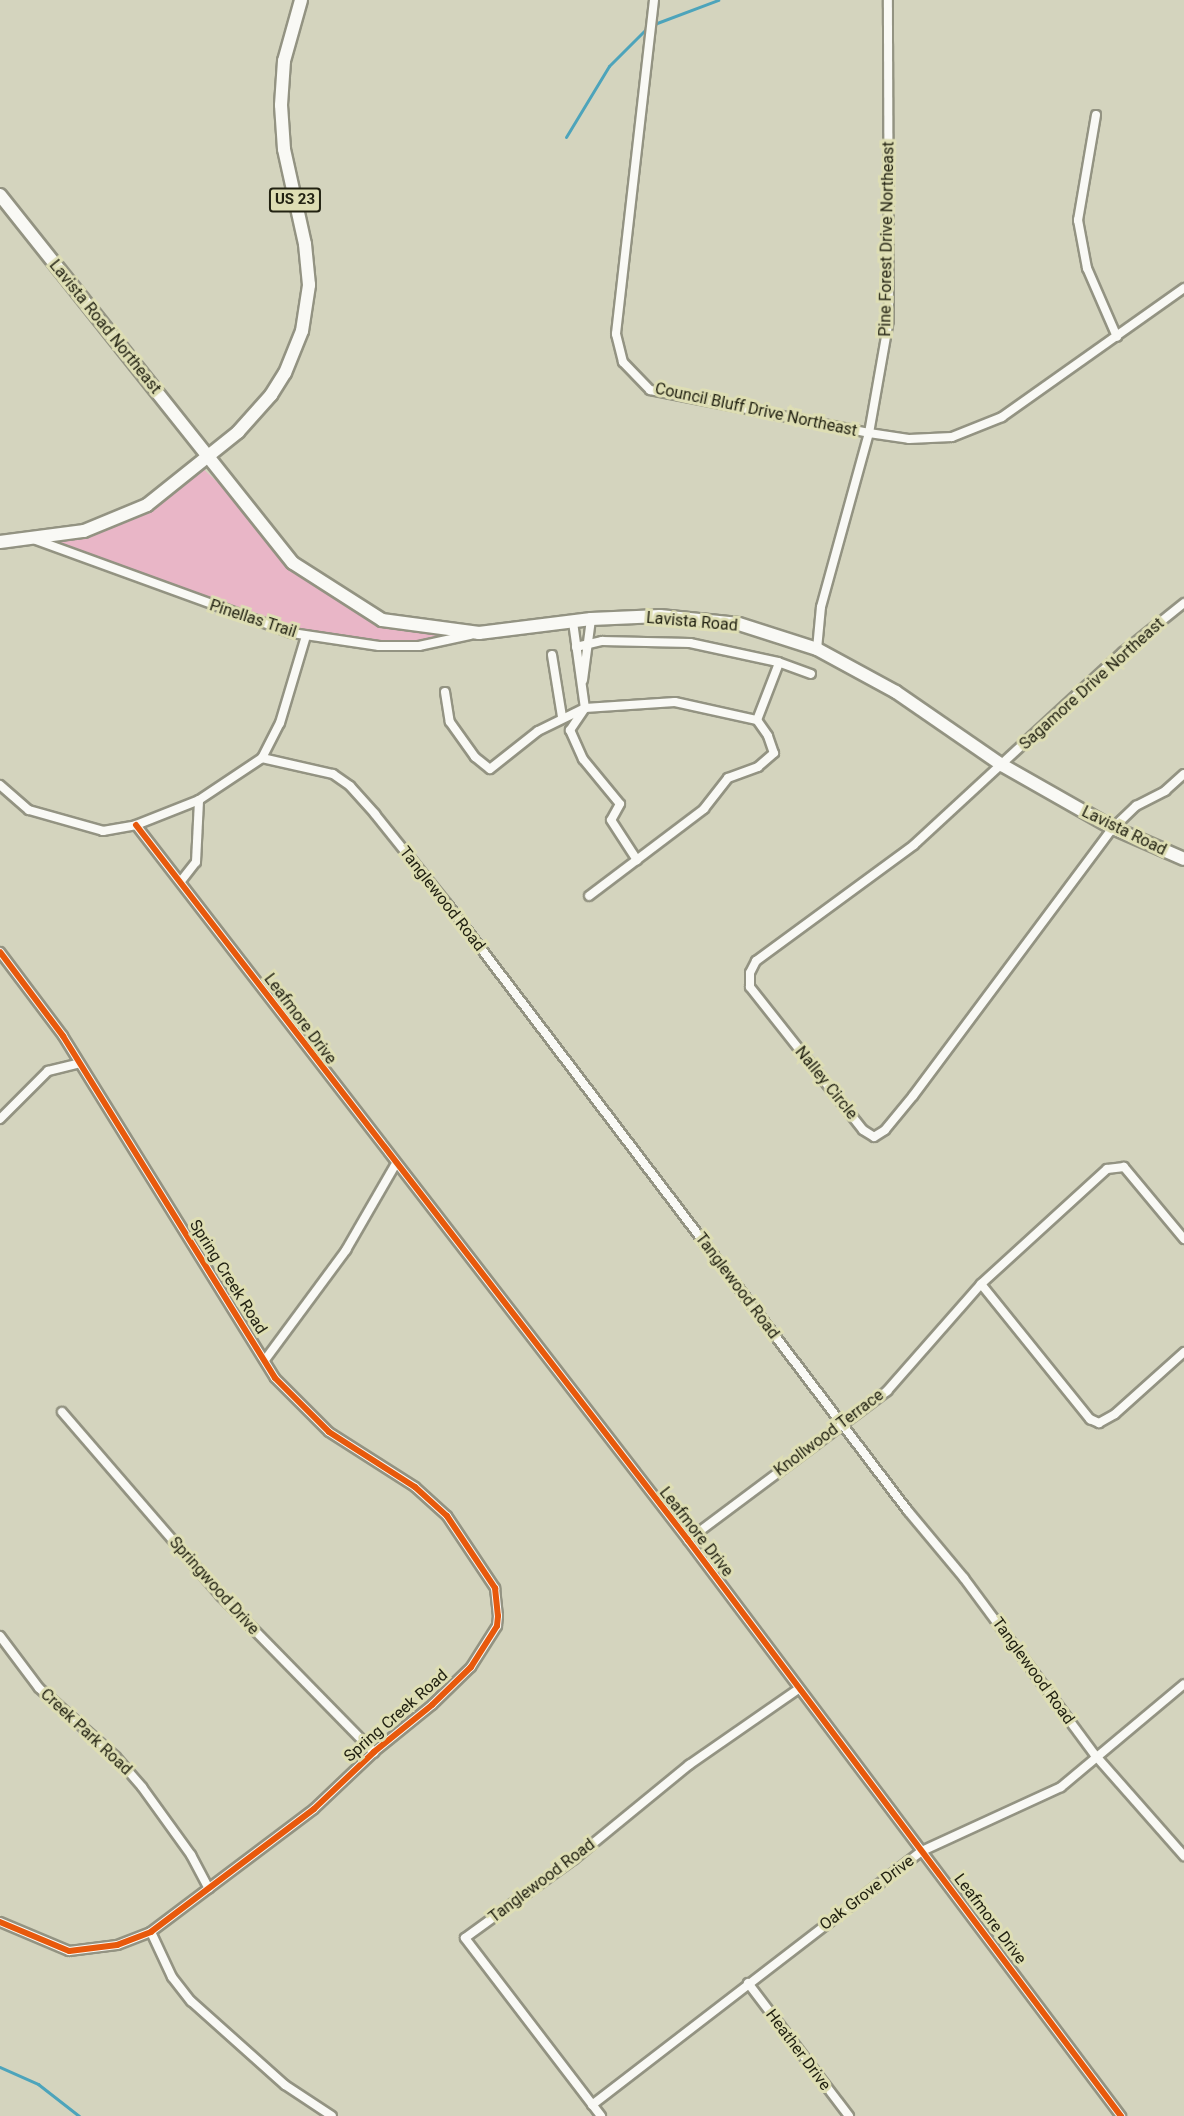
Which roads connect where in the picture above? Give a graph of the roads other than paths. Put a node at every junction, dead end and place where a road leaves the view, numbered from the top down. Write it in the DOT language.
graph roads {
  1 [pos="301,0"];
  2 [pos="654,0"];
  3 [pos="888,0"];
  4 [pos="1096,115"];
  5 [pos="0,195"];
  6 [pos="1184,288"];
  7 [pos="1117,337"];
  8 [pos="869,433"];
  9 [pos="209,458"];
  10 [pos="36,540"];
  11 [pos="0,542"];
  12 [pos="1184,603"];
  13 [pos="591,619"];
  14 [pos="573,622"];
  15 [pos="479,633"];
  16 [pos="306,636"];
  17 [pos="590,646"];
  18 [pos="576,647"];
  19 [pos="817,649"];
  20 [pos="552,655"];
  21 [pos="779,663"];
  22 [pos="811,674"];
  23 [pos="583,680"];
  24 [pos="445,693"];
  25 [pos="585,708"];
  26 [pos="562,717"];
  27 [pos="757,720"];
  28 [pos="262,758"];
  29 [pos="1002,765"];
  30 [pos="1184,774"];
  31 [pos="0,785"];
  32 [pos="199,800"];
  33 [pos="136,825"];
  34 [pos="1113,828"];
  35 [pos="1184,859"];
  36 [pos="637,860"];
  37 [pos="181,881"];
  38 [pos="589,896"];
  39 [pos="0,952"];
  40 [pos="79,1063"];
  41 [pos="0,1119"];
  42 [pos="395,1165"];
  43 [pos="1184,1239"];
  44 [pos="981,1284"];
  45 [pos="1184,1352"];
  46 [pos="265,1360"];
  47 [pos="62,1412"];
  48 [pos="840,1423"];
  49 [pos="688,1540"];
  50 [pos="0,1636"];
  51 [pos="1184,1684"];
  52 [pos="797,1690"];
  53 [pos="374,1752"];
  54 [pos="1095,1755"];
  55 [pos="922,1851"];
  56 [pos="1184,1856"];
  57 [pos="209,1889"];
  58 [pos="0,1922"];
  59 [pos="151,1932"];
  60 [pos="748,1983"];
  61 [pos="592,2105"];
  62 [pos="332,2116"];
  63 [pos="601,2116"];
  64 [pos="849,2116"];
  65 [pos="1121,2116"];
  1 -- 9 [label="main road, US 23"];
  2 -- 8 [label="street, Council Bluff Drive Northeast"];
  3 -- 8 [label="street, Pine Forest Drive Northeast"];
  4 -- 7 [label="street"];
  5 -- 9 [label="main road, Lavista Road Northeast"];
  6 -- 7 [label="street, Council Bluff Drive Northeast"];
  7 -- 8 [label="street, Council Bluff Drive Northeast"];
  8 -- 19 [label="street, Pine Forest Drive Northeast"];
  9 -- 10 [label="main road, US 23"];
  9 -- 15 [label="main road, Lavista Road"];
  10 -- 11 [label="main road, US 23"];
  10 -- 16 [label="street, Pinellas Trail"];
  12 -- 29 [label="street, Sagamore Drive Northeast"];
  13 -- 14 [label="main road, Lavista Road"];
  13 -- 17 [label="street"];
  13 -- 19 [label="main road, Lavista Road"];
  14 -- 15 [label="main road, Lavista Road"];
  14 -- 18 [label="street"];
  15 -- 16 [label="street, Pinellas Trail"];
  16 -- 28 [label="street"];
  17 -- 18 [label="street"];
  17 -- 21 [label="street"];
  17 -- 23 [label="street"];
  18 -- 23 [label="street"];
  19 -- 29 [label="main road, Lavista Road"];
  20 -- 26 [label="street"];
  21 -- 22 [label="street"];
  21 -- 27 [label="street"];
  23 -- 25 [label="street"];
  24 -- 26 [label="street"];
  25 -- 26 [label="street"];
  25 -- 27 [label="street"];
  25 -- 36 [label="street"];
  27 -- 36 [label="street"];
  28 -- 32 [label="street"];
  28 -- 48 [label="street, Tanglewood Road"];
  29 -- 34 [label="main road, Lavista Road"];
  29 -- 34 [label="street, Nalley Circle"];
  30 -- 34 [label="street"];
  31 -- 33 [label="street"];
  32 -- 33 [label="street"];
  32 -- 37 [label="street"];
  33 -- 37 [label="street, Leafmore Drive"];
  34 -- 35 [label="main road, Lavista Road"];
  36 -- 38 [label="street"];
  37 -- 42 [label="street, Leafmore Drive"];
  39 -- 40 [label="street, Spring Creek Road"];
  40 -- 41 [label="street"];
  40 -- 46 [label="street, Spring Creek Road"];
  42 -- 46 [label="street"];
  42 -- 49 [label="street, Leafmore Drive"];
  43 -- 44 [label="street, Knollwood Terrace"];
  44 -- 45 [label="street"];
  44 -- 48 [label="street, Knollwood Terrace"];
  46 -- 53 [label="street, Spring Creek Road"];
  47 -- 53 [label="street, Springwood Drive"];
  48 -- 49 [label="street, Knollwood Terrace"];
  48 -- 54 [label="street, Tanglewood Road"];
  49 -- 52 [label="street, Leafmore Drive"];
  50 -- 57 [label="street, Creek Park Road"];
  51 -- 54 [label="street, Oak Grove Drive"];
  52 -- 55 [label="street, Leafmore Drive"];
  52 -- 61 [label="street, Tanglewood Road"];
  53 -- 57 [label="street, Spring Creek Road"];
  54 -- 55 [label="street, Oak Grove Drive"];
  54 -- 56 [label="street, Tanglewood Road"];
  55 -- 60 [label="street, Oak Grove Drive"];
  55 -- 65 [label="street, Leafmore Drive"];
  57 -- 59 [label="street, Spring Creek Road"];
  58 -- 59 [label="street, Spring Creek Road"];
  59 -- 62 [label="street"];
  60 -- 61 [label="street, Oak Grove Drive"];
  60 -- 64 [label="street, Heather Drive"];
  61 -- 63 [label="street, Tanglewood Road"];
}
